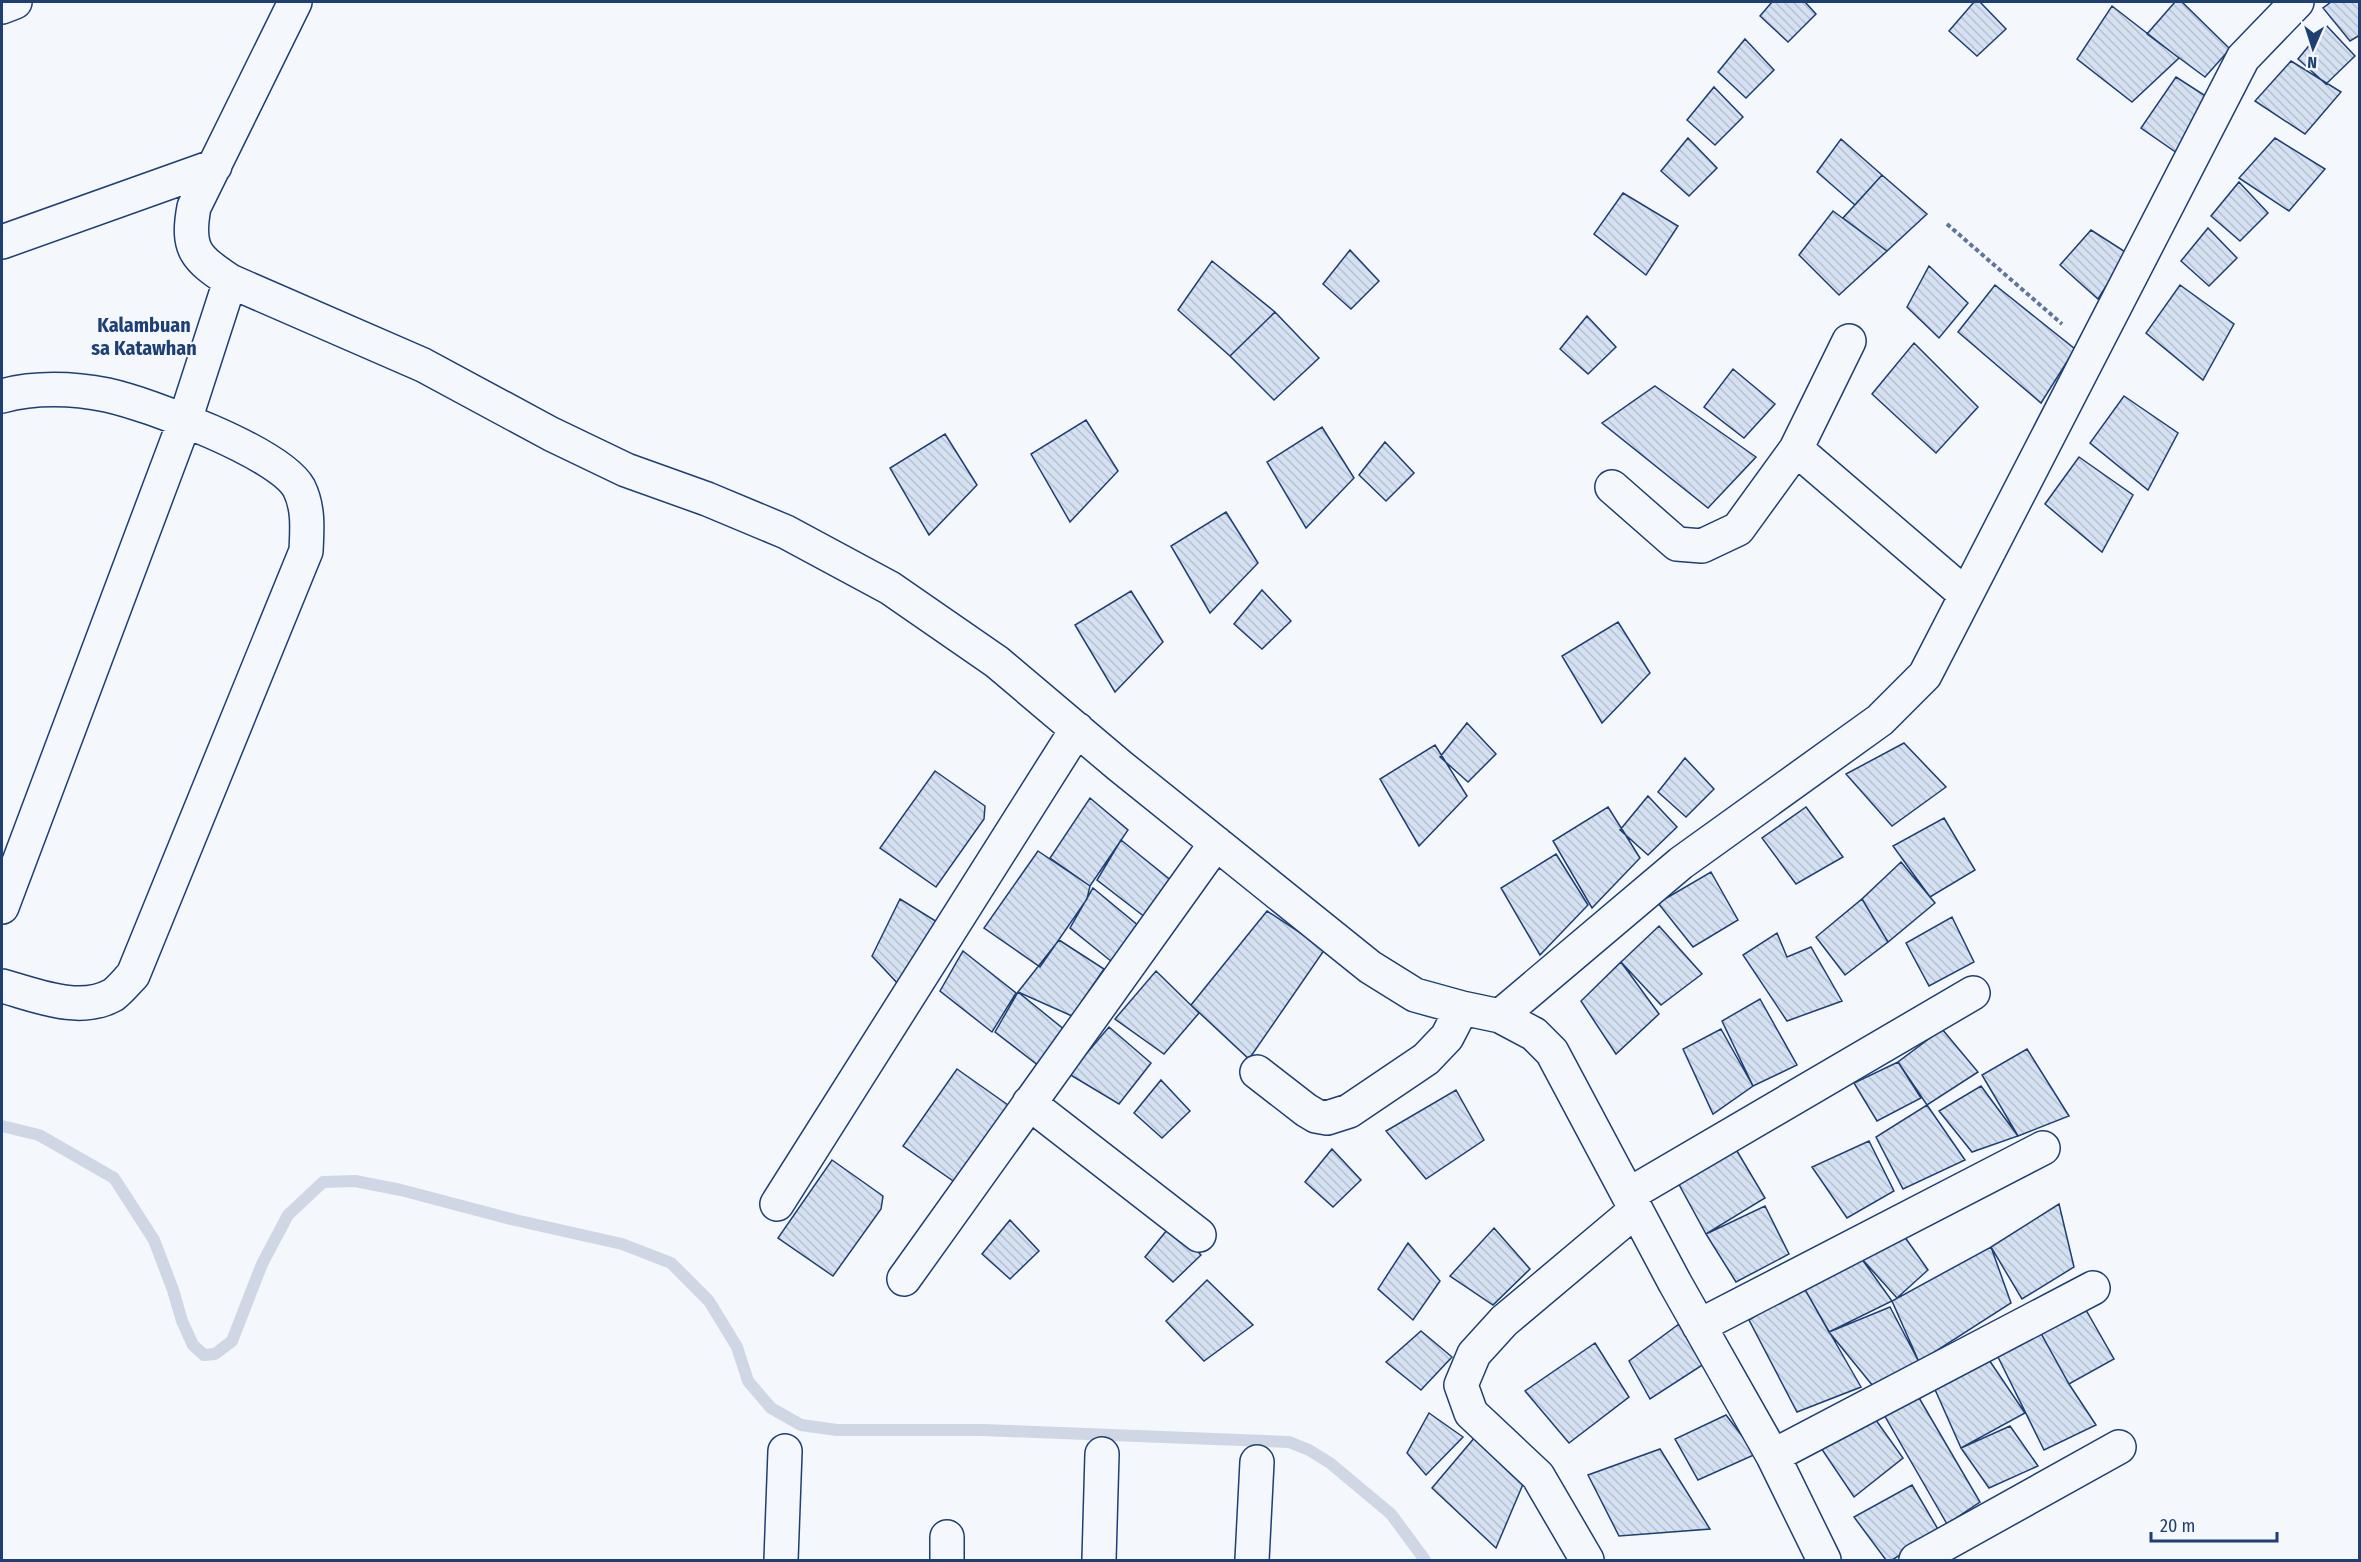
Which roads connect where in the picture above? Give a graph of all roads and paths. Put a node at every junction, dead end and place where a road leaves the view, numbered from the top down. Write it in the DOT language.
graph roads {
  1 [pos="15,2"];
  2 [pos="295,2"];
  3 [pos="2297,2"];
  4 [pos="2,7"];
  5 [pos="215,166"];
  6 [pos="1947,224"];
  7 [pos="2,242"];
  8 [pos="230,281"];
  9 [pos="1849,341"];
  10 [pos="2091,353"];
  11 [pos="2,396"];
  12 [pos="185,420"];
  13 [pos="1796,449"];
  14 [pos="1612,487"];
  15 [pos="1966,595"];
  16 [pos="1077,729"];
  17 [pos="1216,843"];
  18 [pos="2,907"];
  19 [pos="2,986"];
  20 [pos="1973,993"];
  21 [pos="1462,1008"];
  22 [pos="1500,1016"];
  23 [pos="1257,1072"];
  24 [pos="1029,1103"];
  25 [pos="2043,1148"];
  26 [pos="1632,1202"];
  27 [pos="777,1204"];
  28 [pos="1200,1235"];
  29 [pos="904,1279"];
  30 [pos="2092,1288"];
  31 [pos="1699,1326"];
  32 [pos="2119,1447"];
  33 [pos="785,1451"];
  34 [pos="1102,1454"];
  35 [pos="1773,1456"];
  36 [pos="1257,1461"];
  37 [pos="781,1560"];
  38 [pos="1099,1560"];
  39 [pos="1252,1560"];
  40 [pos="1587,1560"];
  41 [pos="1824,1560"];
  42 [pos="1916,1560"];
  1 -- 4 [label="street"];
  2 -- 5 [label="street"];
  3 -- 10 [label="street"];
  5 -- 7 [label="street"];
  5 -- 8 [label="street"];
  6 -- 10 [label="path"];
  8 -- 12 [label="street"];
  8 -- 16 [label="street"];
  9 -- 13 [label="street"];
  10 -- 15 [label="street"];
  11 -- 12 [label="street"];
  12 -- 18 [label="street"];
  12 -- 19 [label="street"];
  13 -- 14 [label="street"];
  13 -- 15 [label="street"];
  15 -- 22 [label="street"];
  16 -- 17 [label="street"];
  16 -- 27 [label="street"];
  17 -- 21 [label="street"];
  17 -- 24 [label="street"];
  20 -- 26 [label="street"];
  21 -- 22 [label="street"];
  21 -- 23 [label="street"];
  22 -- 26 [label="street"];
  24 -- 28 [label="street"];
  24 -- 29 [label="street"];
  25 -- 31 [label="street"];
  26 -- 31 [label="street"];
  26 -- 40 [label="street"];
  30 -- 35 [label="street"];
  31 -- 35 [label="street"];
  32 -- 42 [label="street"];
  33 -- 37 [label="street"];
  34 -- 38 [label="street"];
  35 -- 41 [label="street"];
  36 -- 39 [label="street"];
}
